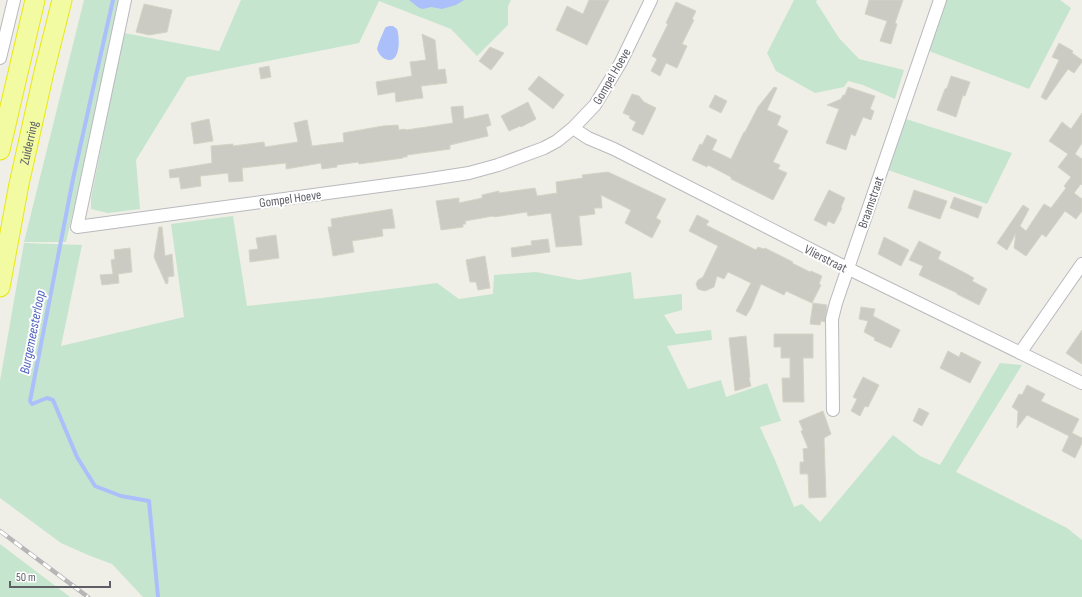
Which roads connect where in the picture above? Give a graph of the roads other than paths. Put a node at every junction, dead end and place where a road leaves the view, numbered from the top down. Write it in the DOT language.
graph roads {
  1 [pos="14,0"];
  2 [pos="35,0"];
  3 [pos="62,0"];
  4 [pos="125,0"];
  5 [pos="651,0"];
  6 [pos="940,0"];
  7 [pos="0,58"];
  8 [pos="573,128"];
  9 [pos="0,150"];
  10 [pos="1082,264"];
  11 [pos="847,268"];
  12 [pos="0,287"];
  13 [pos="1020,352"];
  14 [pos="1082,383"];
  15 [pos="833,410"];
  1 -- 7 [label="street"];
  2 -- 9 [label="highway, Zuiderring"];
  3 -- 12 [label="highway, Zuiderring"];
  4 -- 8 [label="street, Gompel Hoeve"];
  5 -- 8 [label="street, Gompel Hoeve"];
  6 -- 11 [label="street, Braamstraat"];
  8 -- 11 [label="street, Vlierstraat"];
  10 -- 13 [label="street"];
  11 -- 13 [label="street, Vlierstraat"];
  11 -- 15 [label="street, Braamstraat"];
  13 -- 14 [label="street, Vlierstraat"];
}
